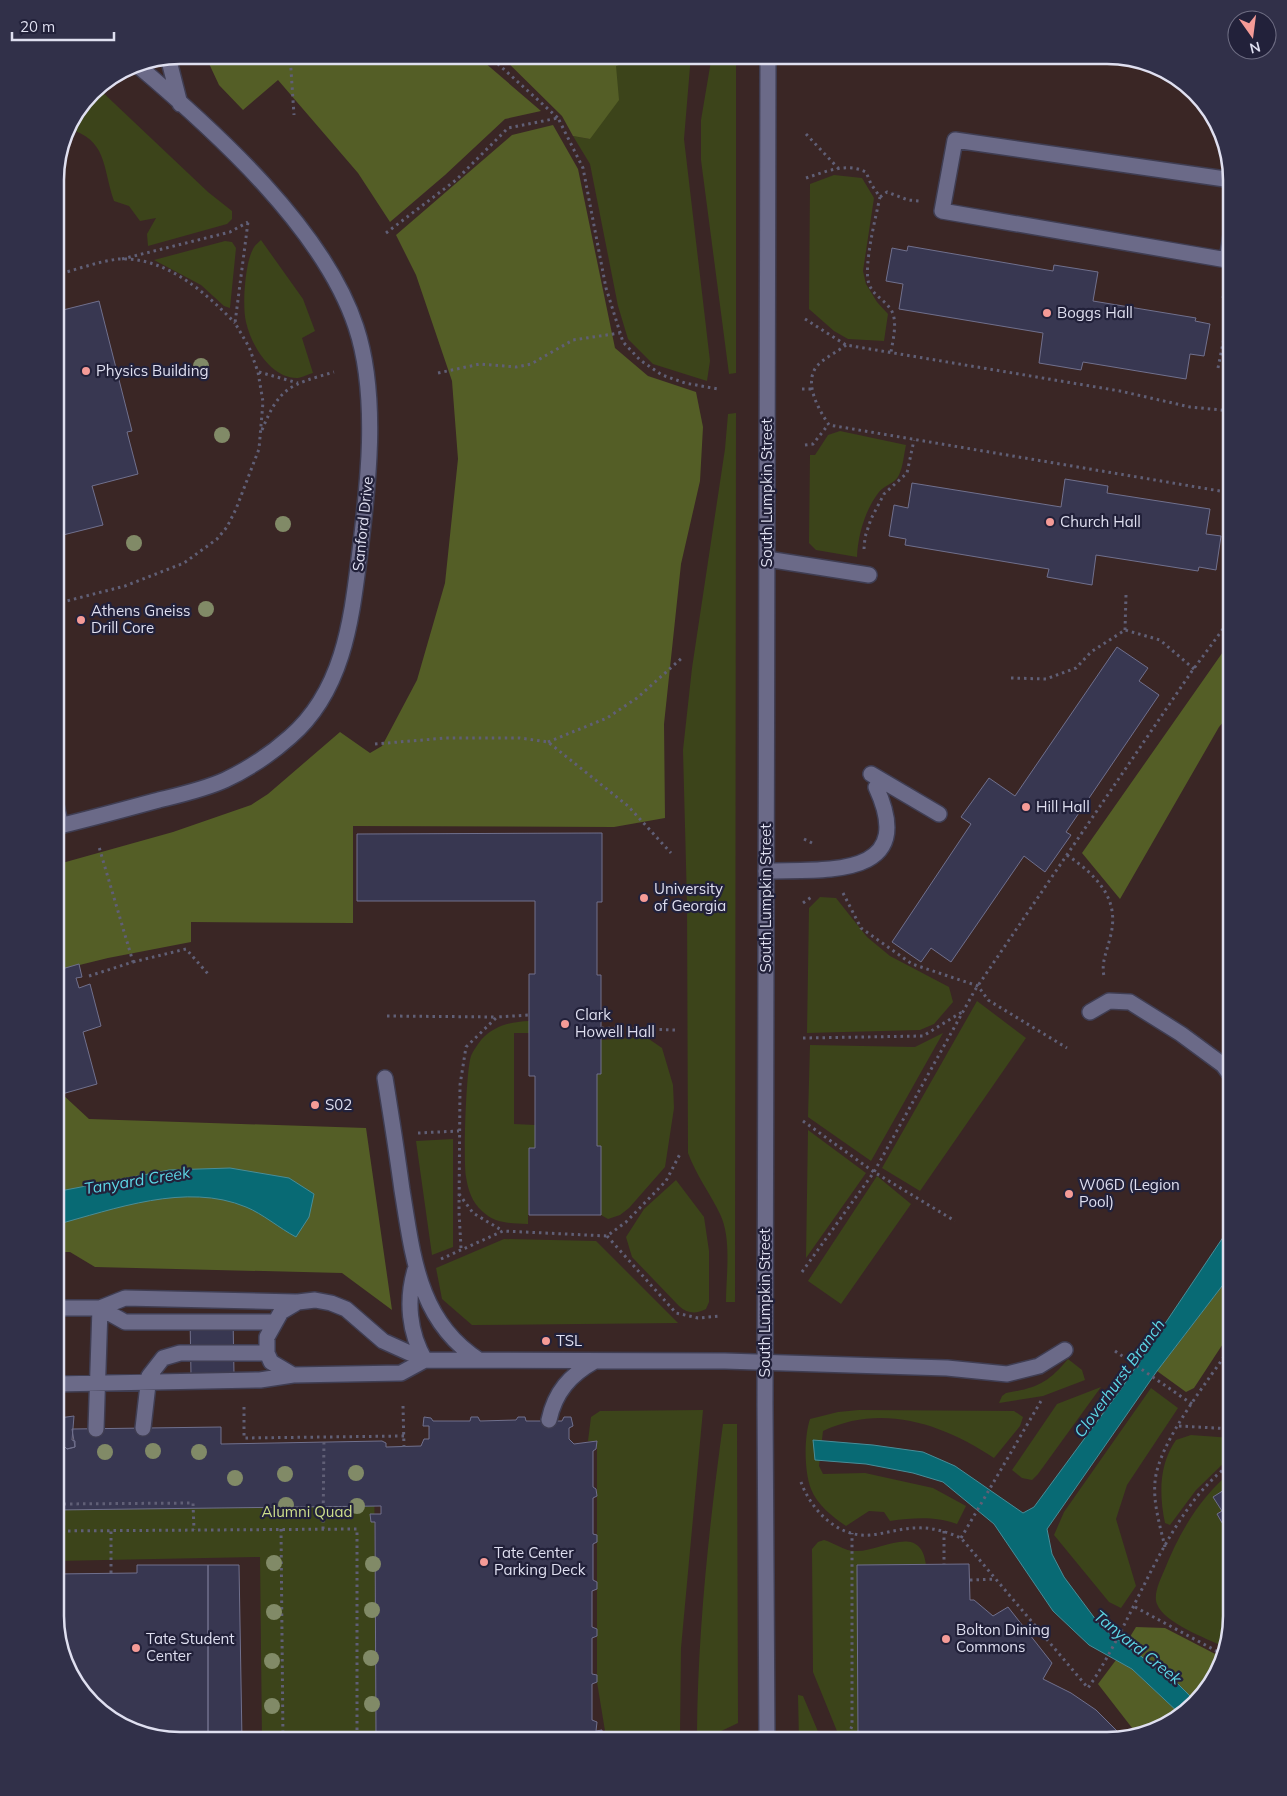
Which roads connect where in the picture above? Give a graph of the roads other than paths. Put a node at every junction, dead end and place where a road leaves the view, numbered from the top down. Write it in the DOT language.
graph roads {
  1 [pos="170,64"];
  2 [pos="768,64"];
  3 [pos="142,70"];
  4 [pos="180,104"];
  5 [pos="1223,179"];
  6 [pos="1223,259"];
  7 [pos="767,559"];
  8 [pos="869,575"];
  9 [pos="939,814"];
  10 [pos="64,824"];
  11 [pos="766,871"];
  12 [pos="1090,1012"];
  13 [pos="1223,1065"];
  14 [pos="385,1078"];
  15 [pos="415,1269"];
  16 [pos="298,1302"];
  17 [pos="64,1308"];
  18 [pos="100,1308"];
  19 [pos="274,1322"];
  20 [pos="1065,1350"];
  21 [pos="266,1352"];
  22 [pos="425,1360"];
  23 [pos="479,1360"];
  24 [pos="596,1361"];
  25 [pos="765,1362"];
  26 [pos="293,1375"];
  27 [pos="98,1383"];
  28 [pos="147,1383"];
  29 [pos="64,1384"];
  30 [pos="549,1420"];
  31 [pos="143,1428"];
  32 [pos="96,1429"];
  33 [pos="767,1732"];
  1 -- 4 [label="main road"];
  2 -- 7 [label="main road, South Lumpkin Street"];
  3 -- 4 [label="main road, Sanford Drive"];
  4 -- 10 [label="main road, Sanford Drive"];
  5 -- 6 [label="main road"];
  7 -- 8 [label="main road"];
  7 -- 11 [label="main road, South Lumpkin Street"];
  9 -- 11 [label="main road"];
  11 -- 25 [label="main road, South Lumpkin Street"];
  12 -- 13 [label="main road"];
  14 -- 15 [label="main road"];
  15 -- 22 [label="main road"];
  15 -- 23 [label="main road"];
  16 -- 18 [label="main road"];
  16 -- 19 [label="main road"];
  16 -- 22 [label="main road"];
  17 -- 18 [label="main road"];
  18 -- 19 [label="main road"];
  18 -- 27 [label="main road"];
  19 -- 21 [label="main road"];
  20 -- 25 [label="main road"];
  21 -- 26 [label="main road"];
  21 -- 28 [label="main road"];
  22 -- 23 [label="main road"];
  22 -- 26 [label="main road"];
  23 -- 24 [label="main road"];
  24 -- 25 [label="main road"];
  24 -- 30 [label="main road"];
  25 -- 33 [label="main road, South Lumpkin Street"];
  26 -- 28 [label="main road"];
  27 -- 28 [label="main road"];
  27 -- 29 [label="main road"];
  27 -- 32 [label="main road"];
  28 -- 31 [label="main road"];
}
